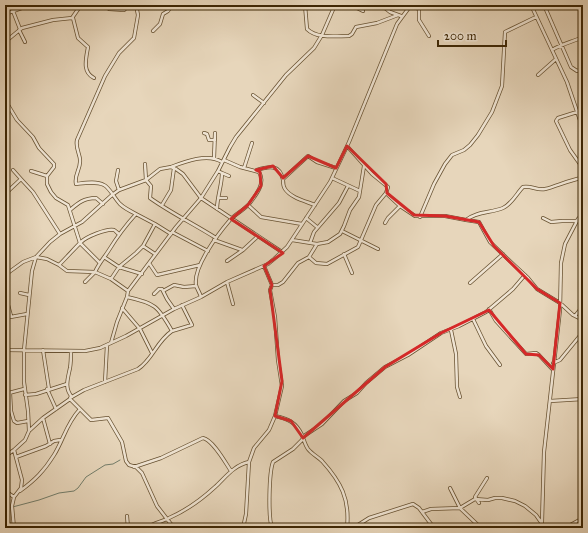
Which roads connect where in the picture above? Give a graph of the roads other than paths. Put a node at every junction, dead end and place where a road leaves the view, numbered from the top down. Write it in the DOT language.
graph roads {
  1 [pos="30,5"];
  2 [pos="81,5"];
  3 [pos="106,5"];
  4 [pos="125,5"];
  5 [pos="136,5"];
  6 [pos="172,5"];
  7 [pos="305,5"];
  8 [pos="335,5"];
  9 [pos="351,5"];
  10 [pos="381,5"];
  11 [pos="411,5"];
  12 [pos="415,5"];
  13 [pos="531,5"];
  14 [pos="544,5"];
  15 [pos="580,5"];
  16 [pos="12,6"];
  17 [pos="5,8"];
  18 [pos="12,11"];
  19 [pos="363,11"];
  20 [pos="583,11"];
  21 [pos="5,14"];
  22 [pos="398,16"];
  23 [pos="402,16"];
  24 [pos="536,17"];
  25 [pos="72,18"];
  26 [pos="19,29"];
  27 [pos="153,31"];
  28 [pos="322,35"];
  29 [pos="429,36"];
  30 [pos="583,37"];
  31 [pos="5,42"];
  32 [pos="25,42"];
  33 [pos="561,44"];
  34 [pos="552,50"];
  35 [pos="556,59"];
  36 [pos="583,69"];
  37 [pos="538,75"];
  38 [pos="94,78"];
  39 [pos="253,95"];
  40 [pos="5,100"];
  41 [pos="264,102"];
  42 [pos="577,112"];
  43 [pos="583,129"];
  44 [pos="204,133"];
  45 [pos="215,133"];
  46 [pos="214,140"];
  47 [pos="252,143"];
  48 [pos="347,146"];
  49 [pos="214,158"];
  50 [pos="223,161"];
  51 [pos="145,164"];
  52 [pos="364,166"];
  53 [pos="172,167"];
  54 [pos="244,168"];
  55 [pos="336,168"];
  56 [pos="14,170"];
  57 [pos="118,170"];
  58 [pos="218,170"];
  59 [pos="256,170"];
  60 [pos="31,171"];
  61 [pos="222,173"];
  62 [pos="47,176"];
  63 [pos="230,176"];
  64 [pos="332,178"];
  65 [pos="582,178"];
  66 [pos="21,179"];
  67 [pos="282,179"];
  68 [pos="146,180"];
  69 [pos="583,183"];
  70 [pos="348,186"];
  71 [pos="119,190"];
  72 [pos="360,191"];
  73 [pos="386,193"];
  74 [pos="5,194"];
  75 [pos="112,195"];
  76 [pos="201,198"];
  77 [pos="218,198"];
  78 [pos="226,198"];
  79 [pos="102,204"];
  80 [pos="162,205"];
  81 [pos="248,205"];
  82 [pos="315,205"];
  83 [pos="400,206"];
  84 [pos="70,210"];
  85 [pos="217,210"];
  86 [pos="136,214"];
  87 [pos="583,214"];
  88 [pos="420,217"];
  89 [pos="306,218"];
  90 [pos="543,218"];
  91 [pos="183,219"];
  92 [pos="231,219"];
  93 [pos="466,220"];
  94 [pos="576,221"];
  95 [pos="385,223"];
  96 [pos="155,224"];
  97 [pos="302,224"];
  98 [pos="74,226"];
  99 [pos="317,227"];
  100 [pos="342,231"];
  101 [pos="172,233"];
  102 [pos="60,234"];
  103 [pos="119,234"];
  104 [pos="258,236"];
  105 [pos="215,239"];
  106 [pos="292,240"];
  107 [pos="362,240"];
  108 [pos="310,243"];
  109 [pos="80,244"];
  110 [pos="317,244"];
  111 [pos="143,246"];
  112 [pos="378,249"];
  113 [pos="243,250"];
  114 [pos="208,251"];
  115 [pos="282,252"];
  116 [pos="155,254"];
  117 [pos="344,254"];
  118 [pos="503,254"];
  119 [pos="36,257"];
  120 [pos="104,257"];
  121 [pos="309,257"];
  122 [pos="227,261"];
  123 [pos="99,262"];
  124 [pos="149,264"];
  125 [pos="59,265"];
  126 [pos="200,266"];
  127 [pos="264,266"];
  128 [pos="118,267"];
  129 [pos="95,272"];
  130 [pos="352,273"];
  131 [pos="6,274"];
  132 [pos="142,274"];
  133 [pos="525,275"];
  134 [pos="111,279"];
  135 [pos="85,282"];
  136 [pos="227,282"];
  137 [pos="470,283"];
  138 [pos="272,285"];
  139 [pos="196,286"];
  140 [pos="163,290"];
  141 [pos="128,291"];
  142 [pos="20,293"];
  143 [pos="154,294"];
  144 [pos="29,295"];
  145 [pos="127,296"];
  146 [pos="201,297"];
  147 [pos="560,303"];
  148 [pos="233,304"];
  149 [pos="182,305"];
  150 [pos="583,306"];
  151 [pos="122,308"];
  152 [pos="174,309"];
  153 [pos="489,309"];
  154 [pos="27,314"];
  155 [pos="163,315"];
  156 [pos="11,316"];
  157 [pos="574,316"];
  158 [pos="5,318"];
  159 [pos="473,319"];
  160 [pos="583,320"];
  161 [pos="140,329"];
  162 [pos="451,330"];
  163 [pos="172,331"];
  164 [pos="583,332"];
  165 [pos="111,343"];
  166 [pos="107,345"];
  167 [pos="5,350"];
  168 [pos="24,350"];
  169 [pos="43,350"];
  170 [pos="71,351"];
  171 [pos="152,353"];
  172 [pos="553,364"];
  173 [pos="500,365"];
  174 [pos="552,369"];
  175 [pos="106,382"];
  176 [pos="67,384"];
  177 [pos="24,389"];
  178 [pos="48,389"];
  179 [pos="10,393"];
  180 [pos="5,394"];
  181 [pos="25,395"];
  182 [pos="460,397"];
  183 [pos="71,398"];
  184 [pos="583,399"];
  185 [pos="550,401"];
  186 [pos="56,409"];
  187 [pos="80,409"];
  188 [pos="275,416"];
  189 [pos="43,418"];
  190 [pos="28,421"];
  191 [pos="29,431"];
  192 [pos="303,438"];
  193 [pos="60,440"];
  194 [pos="50,444"];
  195 [pos="14,450"];
  196 [pos="5,456"];
  197 [pos="16,457"];
  198 [pos="249,462"];
  199 [pos="134,467"];
  200 [pos="231,471"];
  201 [pos="487,478"];
  202 [pos="450,488"];
  203 [pos="5,491"];
  204 [pos="20,491"];
  205 [pos="14,497"];
  206 [pos="475,500"];
  207 [pos="479,503"];
  208 [pos="460,508"];
  209 [pos="422,512"];
  210 [pos="127,516"];
  211 [pos="167,519"];
  212 [pos="582,519"];
  213 [pos="542,523"];
  214 [pos="14,528"];
  215 [pos="128,528"];
  216 [pos="146,528"];
  217 [pos="174,528"];
  218 [pos="243,528"];
  219 [pos="272,528"];
  220 [pos="348,528"];
  221 [pos="434,528"];
  222 [pos="481,528"];
  223 [pos="532,528"];
  224 [pos="549,528"];
  225 [pos="565,528"];
  1 -- 18 [label="street"];
  2 -- 25 [label="street"];
  3 -- 4 [label="street"];
  5 -- 75 [label="street"];
  6 -- 27 [label="street"];
  7 -- 28 [label="street"];
  8 -- 28 [label="street"];
  9 -- 19 [label="street"];
  10 -- 22 [label="street"];
  11 -- 23 [label="street"];
  12 -- 29 [label="street"];
  13 -- 24 [label="street"];
  14 -- 33 [label="street"];
  15 -- 20 [label="street"];
  16 -- 17 [label="highway"];
  16 -- 18 [label="street"];
  18 -- 21 [label="street"];
  18 -- 26 [label="street"];
  22 -- 23 [label="street"];
  22 -- 28 [label="street"];
  23 -- 48 [label="street"];
  24 -- 34 [label="street"];
  24 -- 88 [label="street"];
  25 -- 26 [label="street"];
  25 -- 38 [label="street"];
  26 -- 31 [label="street"];
  26 -- 32 [label="street"];
  28 -- 41 [label="street"];
  30 -- 33 [label="street"];
  33 -- 34 [label="street"];
  33 -- 36 [label="street"];
  34 -- 35 [label="street"];
  35 -- 37 [label="street"];
  35 -- 42 [label="street"];
  39 -- 41 [label="street"];
  40 -- 62 [label="street"];
  41 -- 50 [label="street"];
  42 -- 43 [label="street"];
  42 -- 65 [label="street"];
  44 -- 46 [label="street"];
  45 -- 46 [label="street"];
  46 -- 49 [label="street"];
  47 -- 54 [label="street"];
  48 -- 52 [label="street"];
  48 -- 55 [label="street"];
  49 -- 50 [label="street"];
  49 -- 53 [label="street"];
  50 -- 54 [label="street"];
  50 -- 58 [label="street"];
  51 -- 68 [label="street"];
  52 -- 72 [label="street"];
  52 -- 73 [label="street"];
  53 -- 68 [label="street"];
  53 -- 76 [label="street"];
  53 -- 80 [label="street"];
  54 -- 59 [label="street"];
  55 -- 64 [label="street"];
  55 -- 67 [label="street"];
  56 -- 66 [label="street"];
  57 -- 71 [label="street"];
  58 -- 61 [label="street"];
  58 -- 76 [label="street"];
  59 -- 67 [label="street"];
  59 -- 81 [label="street"];
  60 -- 62 [label="street"];
  61 -- 63 [label="street"];
  61 -- 77 [label="street"];
  62 -- 84 [label="street"];
  64 -- 70 [label="street"];
  64 -- 82 [label="street"];
  65 -- 69 [label="street"];
  65 -- 93 [label="street"];
  66 -- 74 [label="street"];
  66 -- 102 [label="street"];
  67 -- 82 [label="street"];
  68 -- 71 [label="street"];
  68 -- 80 [label="street"];
  70 -- 72 [label="street"];
  70 -- 99 [label="street"];
  71 -- 75 [label="street"];
  72 -- 100 [label="street"];
  73 -- 83 [label="street"];
  73 -- 107 [label="street"];
  75 -- 79 [label="street"];
  75 -- 86 [label="street"];
  76 -- 85 [label="street"];
  76 -- 91 [label="street"];
  77 -- 78 [label="street"];
  77 -- 85 [label="street"];
  79 -- 84 [label="street"];
  79 -- 98 [label="street"];
  80 -- 91 [label="street"];
  81 -- 92 [label="street"];
  81 -- 97 [label="street"];
  82 -- 89 [label="street"];
  83 -- 88 [label="street"];
  83 -- 95 [label="street"];
  84 -- 98 [label="street"];
  85 -- 92 [label="street"];
  86 -- 96 [label="street"];
  86 -- 103 [label="street"];
  87 -- 94 [label="street"];
  88 -- 93 [label="street"];
  89 -- 97 [label="street"];
  89 -- 99 [label="street"];
  90 -- 94 [label="street"];
  91 -- 101 [label="street"];
  91 -- 105 [label="street"];
  92 -- 104 [label="street"];
  92 -- 105 [label="street"];
  93 -- 118 [label="street"];
  94 -- 147 [label="street"];
  96 -- 101 [label="street"];
  96 -- 111 [label="street"];
  97 -- 106 [label="street"];
  98 -- 102 [label="street"];
  98 -- 109 [label="street"];
  99 -- 108 [label="street"];
  100 -- 107 [label="street"];
  100 -- 110 [label="street"];
  101 -- 114 [label="street"];
  101 -- 116 [label="street"];
  102 -- 119 [label="street"];
  103 -- 109 [label="street"];
  103 -- 120 [label="street"];
  104 -- 113 [label="street"];
  104 -- 115 [label="street"];
  105 -- 113 [label="street"];
  105 -- 114 [label="street"];
  106 -- 108 [label="street"];
  106 -- 115 [label="street"];
  107 -- 112 [label="street"];
  107 -- 117 [label="street"];
  108 -- 110 [label="street"];
  109 -- 123 [label="street"];
  109 -- 125 [label="street"];
  110 -- 121 [label="street"];
  111 -- 116 [label="street"];
  111 -- 128 [label="street"];
  113 -- 122 [label="street"];
  114 -- 126 [label="street"];
  115 -- 127 [label="street"];
  116 -- 124 [label="street"];
  117 -- 121 [label="street"];
  117 -- 130 [label="street"];
  118 -- 133 [label="street"];
  118 -- 137 [label="street"];
  119 -- 125 [label="street"];
  119 -- 131 [label="street"];
  119 -- 144 [label="street"];
  120 -- 123 [label="street"];
  120 -- 128 [label="street"];
  121 -- 138 [label="street"];
  123 -- 129 [label="street"];
  124 -- 126 [label="street"];
  124 -- 132 [label="street"];
  125 -- 129 [label="street"];
  126 -- 139 [label="street"];
  127 -- 136 [label="street"];
  127 -- 138 [label="street"];
  128 -- 132 [label="street"];
  128 -- 134 [label="street"];
  129 -- 134 [label="street"];
  129 -- 135 [label="street"];
  131 -- 156 [label="street"];
  132 -- 141 [label="street"];
  133 -- 147 [label="street"];
  133 -- 153 [label="street"];
  134 -- 141 [label="street"];
  136 -- 146 [label="street"];
  136 -- 148 [label="street"];
  138 -- 188 [label="street"];
  139 -- 140 [label="street"];
  139 -- 146 [label="street"];
  140 -- 143 [label="street"];
  140 -- 152 [label="street"];
  141 -- 145 [label="street"];
  142 -- 144 [label="street"];
  144 -- 154 [label="street"];
  145 -- 151 [label="street"];
  145 -- 155 [label="street"];
  146 -- 149 [label="street"];
  147 -- 157 [label="street"];
  147 -- 172 [label="street"];
  149 -- 152 [label="street"];
  149 -- 163 [label="street"];
  150 -- 157 [label="street"];
  151 -- 161 [label="street"];
  151 -- 165 [label="street"];
  152 -- 155 [label="street"];
  153 -- 159 [label="street"];
  153 -- 174 [label="street"];
  154 -- 156 [label="street"];
  154 -- 168 [label="street"];
  155 -- 161 [label="street"];
  155 -- 163 [label="street"];
  156 -- 158 [label="street"];
  157 -- 160 [label="street"];
  159 -- 162 [label="street"];
  159 -- 173 [label="street"];
  161 -- 165 [label="street"];
  161 -- 171 [label="street"];
  162 -- 182 [label="street"];
  162 -- 192 [label="street"];
  163 -- 171 [label="street"];
  164 -- 172 [label="street"];
  165 -- 166 [label="street"];
  166 -- 170 [label="street"];
  166 -- 175 [label="street"];
  167 -- 168 [label="street"];
  168 -- 169 [label="street"];
  168 -- 177 [label="street"];
  169 -- 170 [label="street"];
  169 -- 178 [label="street"];
  170 -- 176 [label="street"];
  171 -- 175 [label="street"];
  172 -- 174 [label="street"];
  174 -- 185 [label="street"];
  175 -- 183 [label="street"];
  176 -- 178 [label="street"];
  176 -- 183 [label="street"];
  177 -- 179 [label="street"];
  177 -- 181 [label="street"];
  178 -- 181 [label="street"];
  178 -- 186 [label="street"];
  179 -- 180 [label="street"];
  179 -- 190 [label="street"];
  181 -- 190 [label="street"];
  183 -- 186 [label="street"];
  183 -- 187 [label="street"];
  184 -- 185 [label="street"];
  185 -- 213 [label="street"];
  186 -- 189 [label="street"];
  187 -- 193 [label="street"];
  187 -- 199 [label="street"];
  188 -- 192 [label="street"];
  188 -- 198 [label="street"];
  189 -- 191 [label="street"];
  189 -- 194 [label="street"];
  190 -- 191 [label="street"];
  191 -- 195 [label="street"];
  192 -- 219 [label="street"];
  192 -- 220 [label="street"];
  193 -- 194 [label="street"];
  193 -- 204 [label="street"];
  194 -- 197 [label="street"];
  195 -- 196 [label="street"];
  195 -- 197 [label="street"];
  197 -- 204 [label="street"];
  198 -- 200 [label="street"];
  198 -- 218 [label="street"];
  199 -- 200 [label="street"];
  199 -- 211 [label="street"];
  200 -- 211 [label="street"];
  201 -- 206 [label="street"];
  202 -- 208 [label="street"];
  203 -- 205 [label="street"];
  204 -- 205 [label="street"];
  205 -- 214 [label="street"];
  206 -- 207 [label="street"];
  206 -- 208 [label="street"];
  206 -- 213 [label="street"];
  208 -- 209 [label="street"];
  208 -- 222 [label="street"];
  209 -- 220 [label="street"];
  209 -- 221 [label="street"];
  210 -- 215 [label="street"];
  211 -- 216 [label="street"];
  211 -- 217 [label="street"];
  212 -- 225 [label="street"];
  213 -- 223 [label="street"];
  213 -- 224 [label="street"];
}
